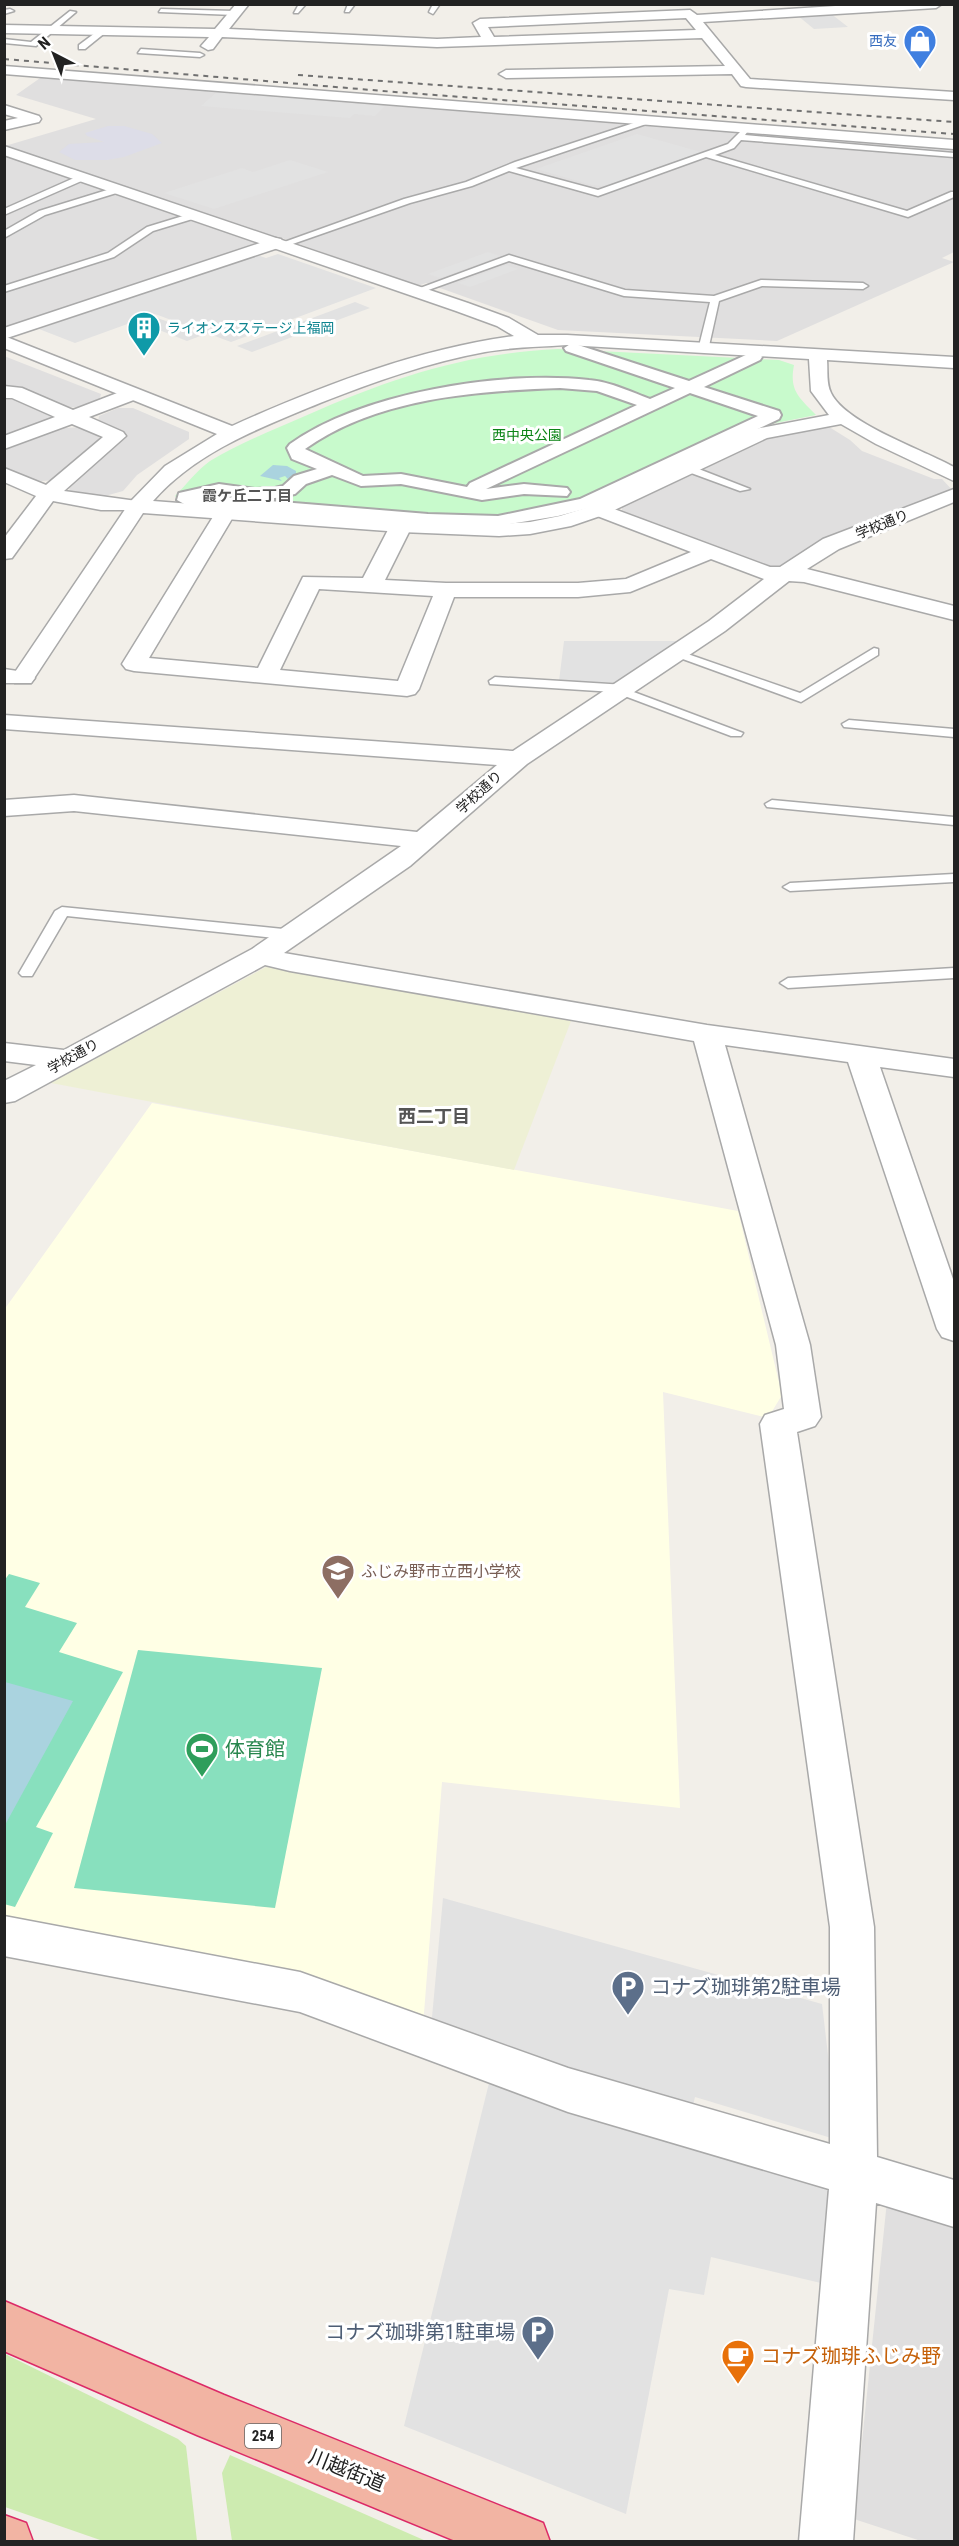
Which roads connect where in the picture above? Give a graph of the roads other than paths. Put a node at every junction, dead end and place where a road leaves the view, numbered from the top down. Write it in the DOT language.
graph roads {
  1 [pos="303,4"];
  2 [pos="742,4"];
  3 [pos="936,4"];
  4 [pos="161,11"];
  5 [pos="72,12"];
  6 [pos="296,12"];
  7 [pos="688,12"];
  8 [pos="754,15"];
  9 [pos="231,18"];
  10 [pos="457,28"];
  11 [pos="4,29"];
  12 [pos="366,29"];
  13 [pos="51,30"];
  14 [pos="102,32"];
  15 [pos="706,34"];
  16 [pos="4,41"];
  17 [pos="489,41"];
  18 [pos="82,47"];
  19 [pos="447,48"];
  20 [pos="720,48"];
  21 [pos="141,51"];
  22 [pos="518,51"];
  23 [pos="226,53"];
  24 [pos="198,57"];
  25 [pos="4,70"];
  26 [pos="735,70"];
  27 [pos="506,74"];
  28 [pos="954,96"];
  29 [pos="4,109"];
  30 [pos="651,119"];
  31 [pos="4,126"];
  32 [pos="743,132"];
  33 [pos="954,145"];
  34 [pos="4,150"];
  35 [pos="707,155"];
  36 [pos="954,155"];
  37 [pos="508,168"];
  38 [pos="83,177"];
  39 [pos="120,189"];
  40 [pos="954,194"];
  41 [pos="4,212"];
  42 [pos="196,216"];
  43 [pos="4,235"];
  44 [pos="278,244"];
  45 [pos="863,286"];
  46 [pos="4,289"];
  47 [pos="417,291"];
  48 [pos="715,299"];
  49 [pos="4,334"];
  50 [pos="4,341"];
  51 [pos="535,341"];
  52 [pos="704,346"];
  53 [pos="572,348"];
  54 [pos="818,355"];
  55 [pos="754,357"];
  56 [pos="954,362"];
  57 [pos="689,387"];
  58 [pos="4,392"];
  59 [pos="132,394"];
  60 [pos="651,405"];
  61 [pos="72,417"];
  62 [pos="844,418"];
  63 [pos="232,433"];
  64 [pos="4,443"];
  65 [pos="545,454"];
  66 [pos="687,468"];
  67 [pos="332,470"];
  68 [pos="4,474"];
  69 [pos="954,475"];
  70 [pos="744,489"];
  71 [pos="464,492"];
  72 [pos="561,492"];
  73 [pos="48,494"];
  74 [pos="954,495"];
  75 [pos="137,506"];
  76 [pos="592,506"];
  77 [pos="226,512"];
  78 [pos="440,520"];
  79 [pos="401,526"];
  80 [pos="710,552"];
  81 [pos="4,553"];
  82 [pos="781,576"];
  83 [pos="371,585"];
  84 [pos="446,590"];
  85 [pos="954,613"];
  86 [pos="874,652"];
  87 [pos="675,654"];
  88 [pos="266,676"];
  89 [pos="14,677"];
  90 [pos="495,681"];
  91 [pos="623,691"];
  92 [pos="4,722"];
  93 [pos="849,724"];
  94 [pos="736,732"];
  95 [pos="954,733"];
  96 [pos="518,759"];
  97 [pos="772,804"];
  98 [pos="4,808"];
  99 [pos="954,821"];
  100 [pos="425,841"];
  101 [pos="954,878"];
  102 [pos="790,887"];
  103 [pos="293,935"];
  104 [pos="262,955"];
  105 [pos="27,973"];
  106 [pos="954,973"];
  107 [pos="788,983"];
  108 [pos="707,1034"];
  109 [pos="4,1052"];
  110 [pos="861,1056"];
  111 [pos="66,1059"];
  112 [pos="954,1068"];
  113 [pos="4,1094"];
  114 [pos="954,1326"];
  115 [pos="4,1936"];
  116 [pos="854,2173"];
  117 [pos="954,2203"];
  118 [pos="4,2325"];
  119 [pos="524,2541"];
  120 [pos="826,2541"];
  1 -- 6 [label="lane"];
  2 -- 8 [label="street"];
  3 -- 8 [label="street"];
  4 -- 9 [label="lane"];
  5 -- 13 [label="lane"];
  7 -- 8 [label="street"];
  7 -- 15 [label="street"];
  7 -- 17 [label="street"];
  9 -- 12 [label="street"];
  9 -- 14 [label="street"];
  9 -- 19 [label="street"];
  9 -- 24 [label="street"];
  10 -- 19 [label="street"];
  11 -- 13 [label="street"];
  13 -- 14 [label="street"];
  13 -- 16 [label="lane"];
  14 -- 18 [label="lane"];
  15 -- 17 [label="street"];
  15 -- 20 [label="street"];
  17 -- 19 [label="street"];
  20 -- 22 [label="street"];
  20 -- 26 [label="street"];
  21 -- 24 [label="lane"];
  23 -- 24 [label="street"];
  25 -- 30 [label="street"];
  26 -- 27 [label="street"];
  26 -- 28 [label="street"];
  29 -- 31 [label="street"];
  30 -- 32 [label="street"];
  30 -- 37 [label="lane"];
  32 -- 33 [label="street"];
  32 -- 35 [label="lane"];
  32 -- 36 [label="lane"];
  34 -- 38 [label="street"];
  35 -- 37 [label="lane"];
  35 -- 40 [label="lane"];
  37 -- 44 [label="lane"];
  38 -- 39 [label="street"];
  38 -- 41 [label="lane"];
  39 -- 42 [label="street"];
  39 -- 43 [label="lane"];
  42 -- 44 [label="street"];
  42 -- 46 [label="lane"];
  44 -- 47 [label="street"];
  44 -- 49 [label="street"];
  45 -- 48 [label="lane"];
  47 -- 48 [label="lane"];
  47 -- 51 [label="street"];
  48 -- 52 [label="lane"];
  50 -- 59 [label="street"];
  51 -- 52 [label="street"];
  51 -- 63 [label="street"];
  52 -- 54 [label="street"];
  53 -- 57 [label="street"];
  54 -- 56 [label="street"];
  54 -- 62 [label="street"];
  55 -- 57 [label="street"];
  57 -- 60 [label="street"];
  57 -- 76 [label="street"];
  58 -- 61 [label="street"];
  59 -- 61 [label="street"];
  59 -- 63 [label="street"];
  60 -- 65 [label="street"];
  60 -- 67 [label="street"];
  61 -- 64 [label="street"];
  61 -- 73 [label="street"];
  62 -- 66 [label="street"];
  62 -- 69 [label="street"];
  63 -- 75 [label="street"];
  65 -- 71 [label="street"];
  65 -- 72 [label="street"];
  66 -- 70 [label="lane"];
  66 -- 76 [label="street"];
  67 -- 71 [label="street"];
  67 -- 78 [label="street"];
  68 -- 73 [label="street"];
  71 -- 72 [label="street"];
  71 -- 78 [label="street"];
  72 -- 76 [label="street"];
  73 -- 75 [label="street"];
  73 -- 81 [label="street"];
  74 -- 82 [label="street, 学校通り"];
  75 -- 77 [label="street"];
  75 -- 89 [label="street"];
  76 -- 78 [label="street"];
  76 -- 79 [label="street"];
  76 -- 80 [label="street"];
  77 -- 79 [label="street"];
  77 -- 88 [label="street"];
  79 -- 83 [label="street"];
  80 -- 82 [label="street"];
  80 -- 84 [label="street"];
  82 -- 85 [label="street"];
  82 -- 87 [label="street, 学校通り"];
  83 -- 84 [label="street"];
  83 -- 88 [label="street"];
  84 -- 88 [label="street"];
  86 -- 87 [label="lane"];
  87 -- 91 [label="street, 学校通り"];
  90 -- 91 [label="lane"];
  91 -- 94 [label="lane"];
  91 -- 96 [label="street, 学校通り"];
  92 -- 96 [label="street"];
  93 -- 95 [label="lane"];
  96 -- 100 [label="street, 学校通り"];
  97 -- 99 [label="lane"];
  98 -- 100 [label="street"];
  100 -- 103 [label="street, 学校通り"];
  101 -- 102 [label="lane"];
  103 -- 104 [label="street, 学校通り"];
  103 -- 105 [label="lane"];
  104 -- 108 [label="street"];
  104 -- 111 [label="street, 学校通り"];
  106 -- 107 [label="lane"];
  108 -- 110 [label="street"];
  108 -- 116 [label="street"];
  109 -- 111 [label="street"];
  110 -- 112 [label="street"];
  110 -- 114 [label="street"];
  111 -- 113 [label="street, 学校通り"];
  115 -- 116 [label="street"];
  116 -- 117 [label="street"];
  116 -- 120 [label="street"];
  118 -- 119 [label="highway, 川越街道 / 254"];
}
